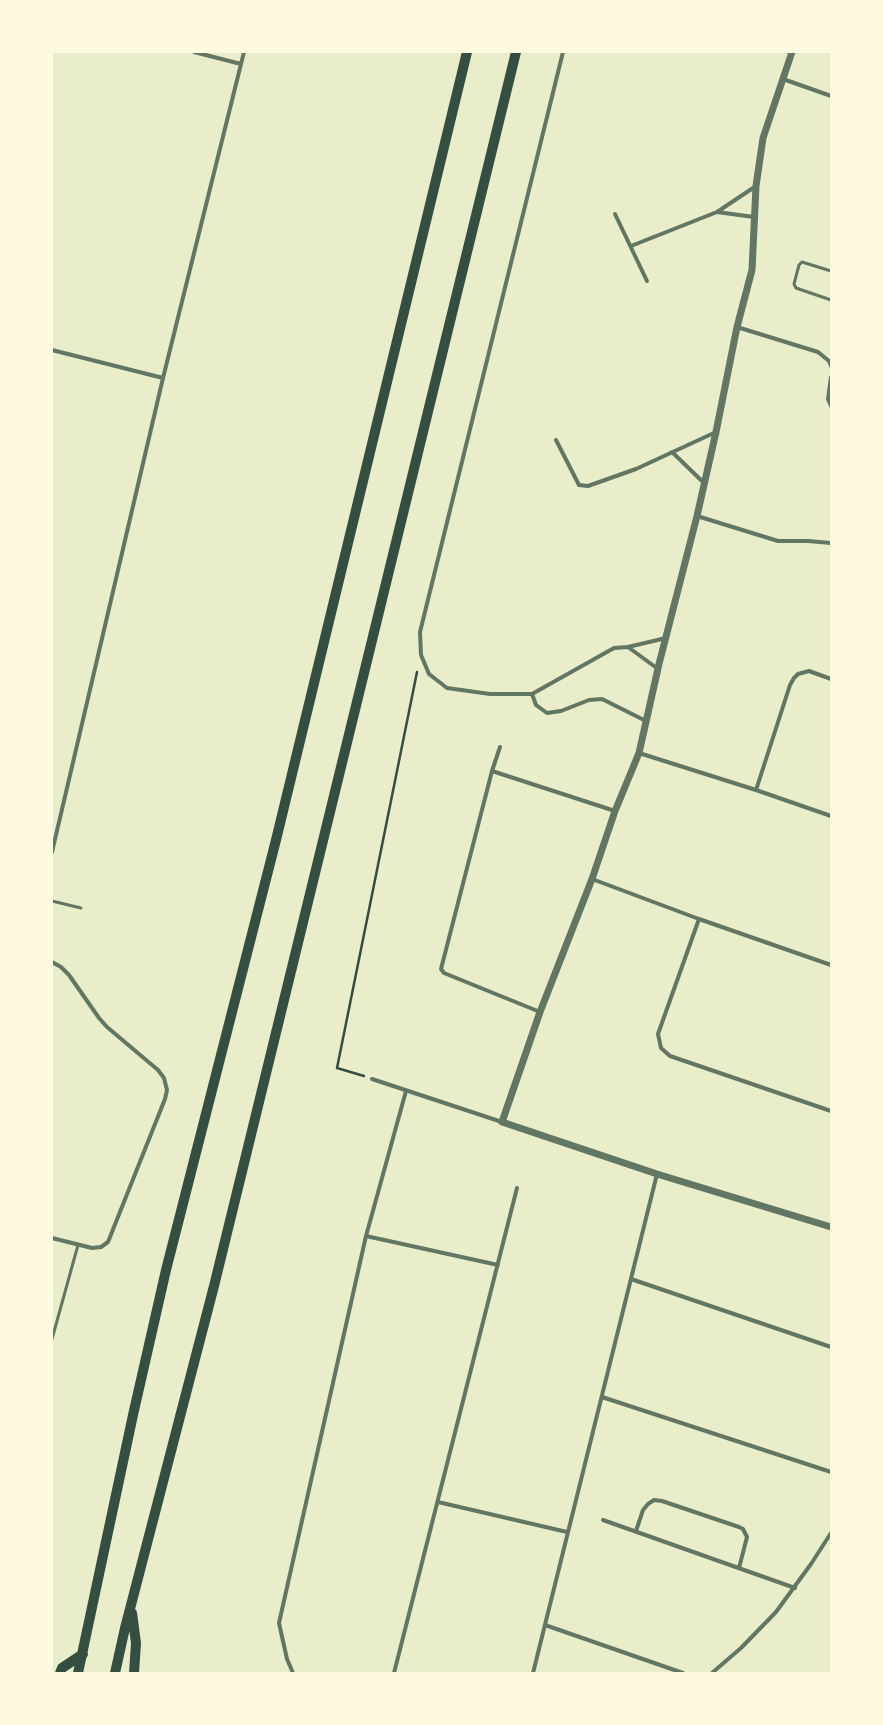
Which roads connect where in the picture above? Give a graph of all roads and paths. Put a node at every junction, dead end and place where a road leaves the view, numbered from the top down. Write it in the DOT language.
graph roads {
  1 [pos="194,52"];
  2 [pos="244,52"];
  3 [pos="467,52"];
  4 [pos="516,52"];
  5 [pos="564,52"];
  6 [pos="792,52"];
  7 [pos="241,64"];
  8 [pos="783,79"];
  9 [pos="831,96"];
  10 [pos="756,186"];
  11 [pos="717,212"];
  12 [pos="616,214"];
  13 [pos="754,218"];
  14 [pos="631,246"];
  15 [pos="831,271"];
  16 [pos="647,281"];
  17 [pos="831,300"];
  18 [pos="737,327"];
  19 [pos="52,350"];
  20 [pos="831,366"];
  21 [pos="831,377"];
  22 [pos="164,378"];
  23 [pos="831,406"];
  24 [pos="716,432"];
  25 [pos="556,440"];
  26 [pos="672,452"];
  27 [pos="704,483"];
  28 [pos="697,516"];
  29 [pos="831,543"];
  30 [pos="666,638"];
  31 [pos="628,647"];
  32 [pos="421,655"];
  33 [pos="658,670"];
  34 [pos="831,678"];
  35 [pos="532,694"];
  36 [pos="646,720"];
  37 [pos="500,747"];
  38 [pos="639,752"];
  39 [pos="492,771"];
  40 [pos="756,790"];
  41 [pos="615,811"];
  42 [pos="831,816"];
  43 [pos="52,852"];
  44 [pos="592,879"];
  45 [pos="52,901"];
  46 [pos="81,908"];
  47 [pos="699,919"];
  48 [pos="52,962"];
  49 [pos="831,965"];
  50 [pos="540,1012"];
  51 [pos="372,1079"];
  52 [pos="406,1091"];
  53 [pos="831,1111"];
  54 [pos="502,1122"];
  55 [pos="658,1174"];
  56 [pos="518,1188"];
  57 [pos="831,1227"];
  58 [pos="366,1236"];
  59 [pos="52,1238"];
  60 [pos="78,1245"];
  61 [pos="498,1265"];
  62 [pos="631,1279"];
  63 [pos="52,1339"];
  64 [pos="831,1346"];
  65 [pos="602,1397"];
  66 [pos="831,1472"];
  67 [pos="438,1502"];
  68 [pos="603,1520"];
  69 [pos="567,1532"];
  70 [pos="636,1532"];
  71 [pos="831,1533"];
  72 [pos="739,1568"];
  73 [pos="795,1588"];
  74 [pos="131,1609"];
  75 [pos="545,1625"];
  76 [pos="83,1654"];
  77 [pos="60,1673"];
  78 [pos="78,1673"];
  79 [pos="116,1673"];
  80 [pos="134,1673"];
  81 [pos="293,1673"];
  82 [pos="394,1673"];
  83 [pos="533,1673"];
  84 [pos="683,1673"];
  85 [pos="712,1673"];
  1 -- 7 [label="street"];
  2 -- 7 [label="street"];
  3 -- 76 [label="main road"];
  4 -- 74 [label="main road"];
  5 -- 32 [label="street"];
  6 -- 8 [label="street"];
  7 -- 22 [label="street"];
  8 -- 9 [label="street"];
  8 -- 10 [label="street"];
  10 -- 11 [label="street"];
  10 -- 13 [label="street"];
  11 -- 13 [label="street"];
  11 -- 14 [label="street"];
  12 -- 14 [label="street"];
  13 -- 18 [label="street"];
  14 -- 16 [label="street"];
  15 -- 17 [label="lane"];
  18 -- 20 [label="street"];
  18 -- 24 [label="street"];
  19 -- 22 [label="street"];
  21 -- 23 [label="street"];
  22 -- 43 [label="street"];
  24 -- 26 [label="street"];
  24 -- 27 [label="street"];
  25 -- 26 [label="street"];
  26 -- 27 [label="street"];
  27 -- 28 [label="street"];
  28 -- 29 [label="street"];
  28 -- 30 [label="street"];
  30 -- 31 [label="street"];
  30 -- 33 [label="street"];
  31 -- 33 [label="street"];
  31 -- 35 [label="street"];
  32 -- 35 [label="street"];
  32 -- 51 [label="path"];
  33 -- 36 [label="street"];
  34 -- 40 [label="street"];
  35 -- 36 [label="street"];
  36 -- 38 [label="street"];
  37 -- 39 [label="street"];
  38 -- 40 [label="street"];
  38 -- 41 [label="street"];
  39 -- 41 [label="street"];
  39 -- 50 [label="street"];
  40 -- 42 [label="street"];
  41 -- 44 [label="street"];
  44 -- 47 [label="street"];
  44 -- 50 [label="street"];
  45 -- 46 [label="lane"];
  47 -- 49 [label="street"];
  47 -- 53 [label="street"];
  48 -- 60 [label="street"];
  50 -- 54 [label="street"];
  51 -- 52 [label="street"];
  52 -- 54 [label="street"];
  52 -- 58 [label="street"];
  54 -- 55 [label="street"];
  55 -- 57 [label="street"];
  55 -- 62 [label="street"];
  56 -- 61 [label="street"];
  58 -- 61 [label="street"];
  58 -- 81 [label="street"];
  59 -- 60 [label="street"];
  60 -- 63 [label="lane"];
  61 -- 67 [label="street"];
  62 -- 64 [label="street"];
  62 -- 65 [label="street"];
  65 -- 66 [label="street"];
  65 -- 69 [label="street"];
  67 -- 69 [label="street"];
  67 -- 82 [label="street"];
  68 -- 70 [label="street"];
  69 -- 75 [label="street"];
  70 -- 72 [label="street"];
  70 -- 72 [label="street"];
  71 -- 73 [label="street"];
  72 -- 73 [label="street"];
  73 -- 85 [label="street"];
  74 -- 79 [label="main road"];
  74 -- 80 [label="main road"];
  75 -- 83 [label="street"];
  75 -- 84 [label="street"];
  76 -- 77 [label="main road"];
  76 -- 78 [label="main road"];
}
